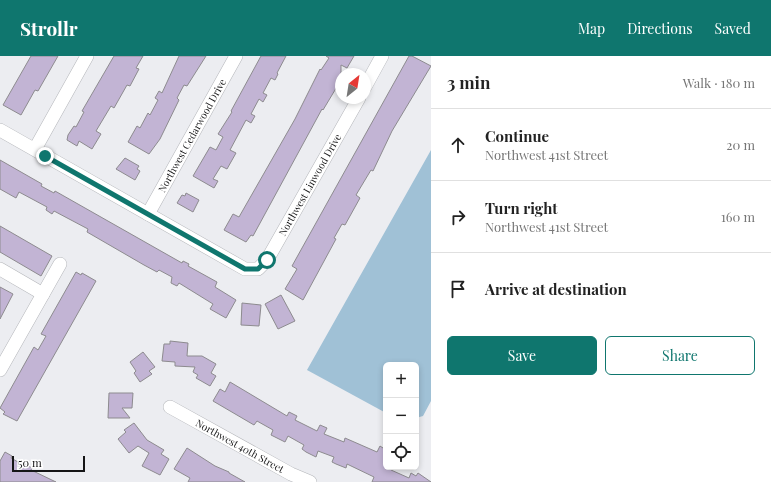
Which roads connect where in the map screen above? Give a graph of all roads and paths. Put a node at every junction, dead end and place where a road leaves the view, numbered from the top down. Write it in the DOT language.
graph roads {
  1 [pos="88,56"];
  2 [pos="236,56"];
  3 [pos="382,56"];
  4 [pos="371,76"];
  5 [pos="355,104"];
  6 [pos="0,130"];
  7 [pos="35,149"];
  8 [pos="148,214"];
  9 [pos="60,264"];
  10 [pos="0,269"];
  11 [pos="43,294"];
  12 [pos="0,368"];
  13 [pos="170,407"];
  14 [pos="310,482"];
  1 -- 7 [label="street"];
  2 -- 8 [label="street, Northwest Cedarwood Drive"];
  3 -- 4 [label="street"];
  5 -- 8 [label="street, Northwest Linwood Drive"];
  6 -- 7 [label="street"];
  7 -- 8 [label="street"];
  9 -- 11 [label="street"];
  10 -- 11 [label="street"];
  11 -- 12 [label="street"];
  13 -- 14 [label="street, Northwest 40th Street"];
}
